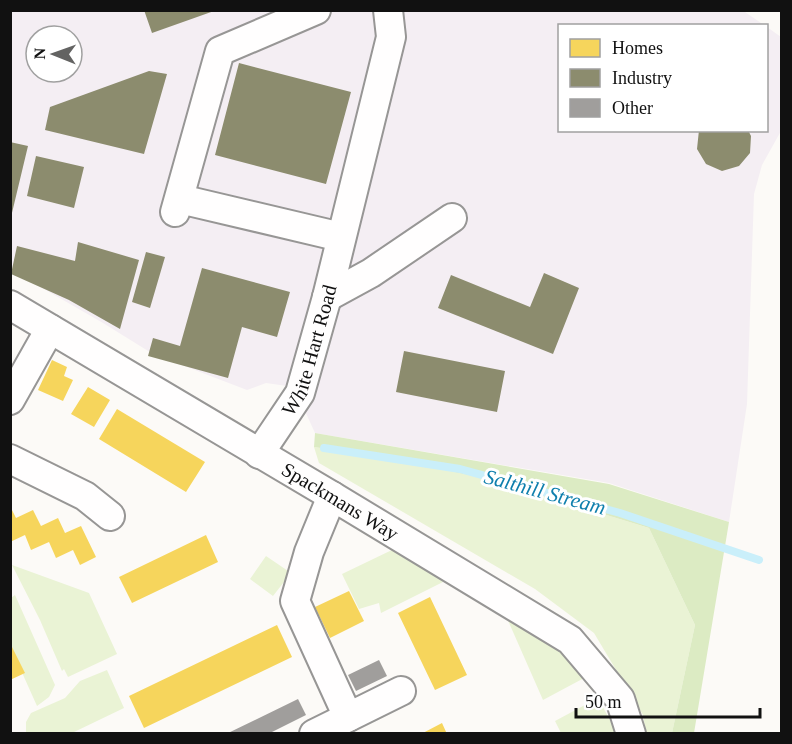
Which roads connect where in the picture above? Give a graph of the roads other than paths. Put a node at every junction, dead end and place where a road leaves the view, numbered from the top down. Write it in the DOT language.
graph roads {
  1 [pos="316,10"];
  2 [pos="388,10"];
  3 [pos="452,218"];
  4 [pos="341,237"];
  5 [pos="327,297"];
  6 [pos="10,305"];
  7 [pos="50,330"];
  8 [pos="10,400"];
  9 [pos="259,454"];
  10 [pos="10,459"];
  11 [pos="332,496"];
  12 [pos="110,516"];
  13 [pos="400,691"];
  14 [pos="348,717"];
  15 [pos="314,734"];
  16 [pos="631,734"];
  1 -- 4 [label="street"];
  2 -- 4 [label="street, White Hart Road"];
  3 -- 5 [label="street"];
  4 -- 5 [label="street, White Hart Road"];
  5 -- 9 [label="street, White Hart Road"];
  6 -- 7 [label="street, Spackmans Way"];
  7 -- 8 [label="street"];
  7 -- 9 [label="street, Spackmans Way"];
  9 -- 11 [label="street, Spackmans Way"];
  10 -- 12 [label="street"];
  11 -- 14 [label="street"];
  11 -- 16 [label="street, Spackmans Way"];
  13 -- 14 [label="street"];
  14 -- 15 [label="street"];
}
